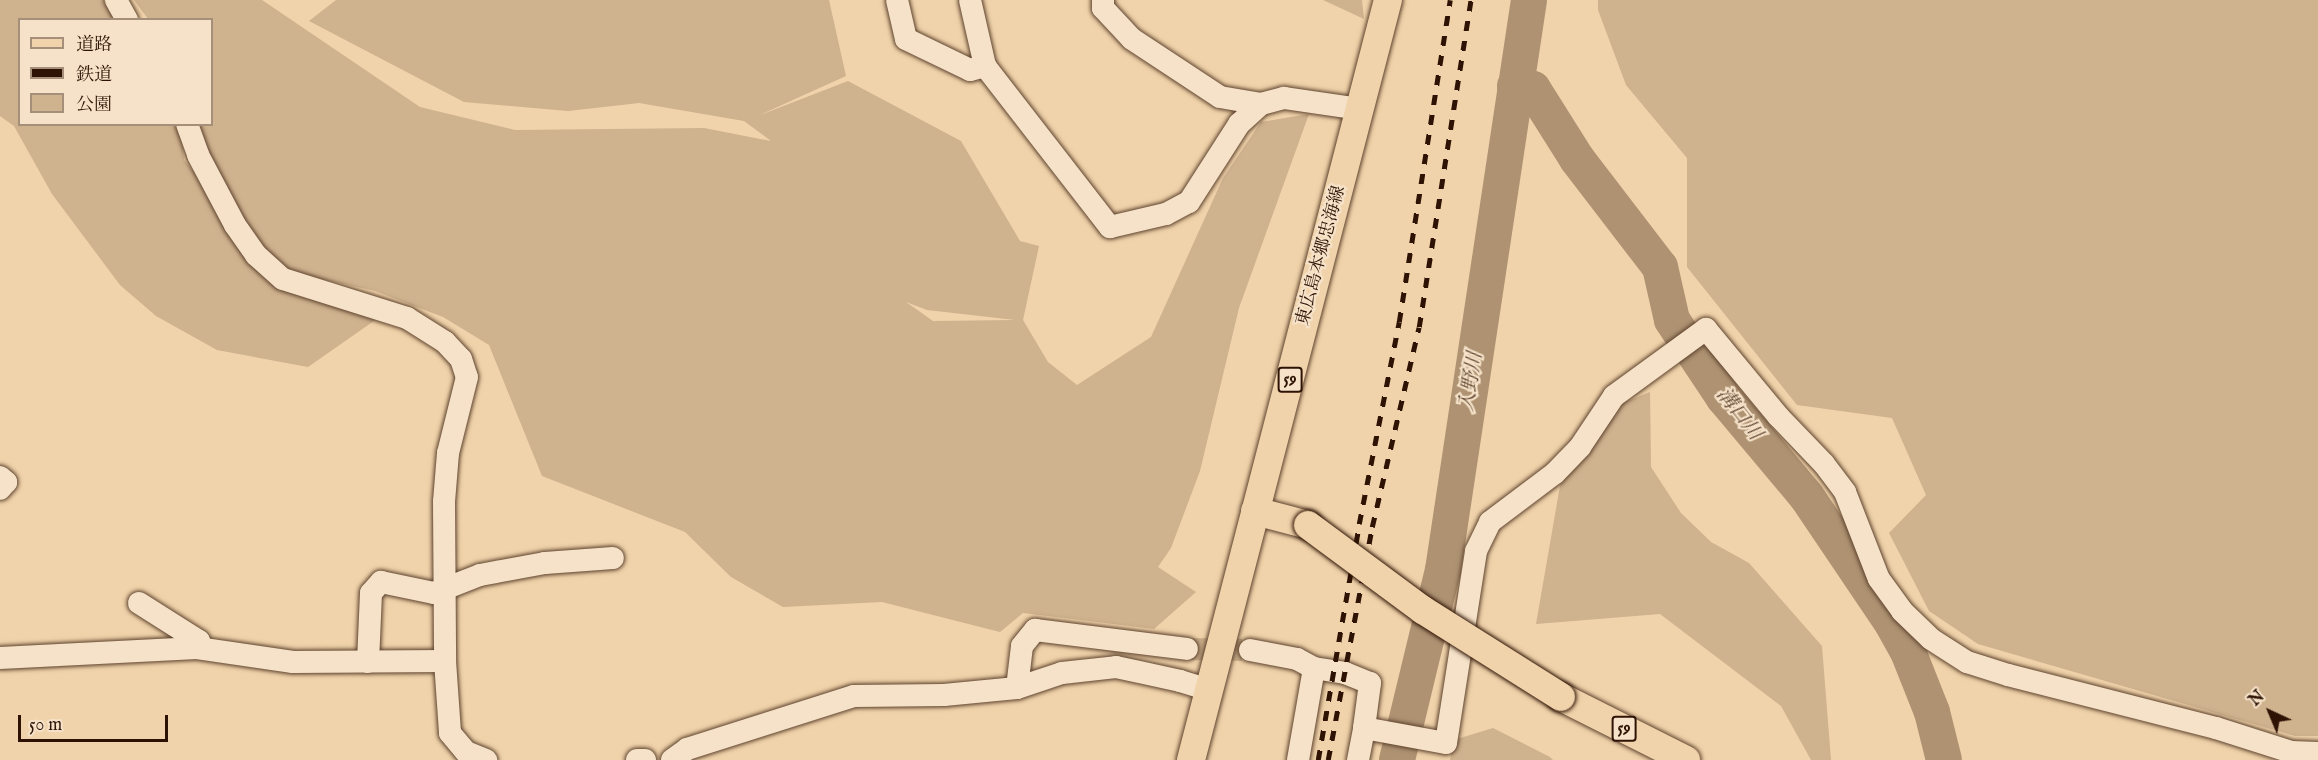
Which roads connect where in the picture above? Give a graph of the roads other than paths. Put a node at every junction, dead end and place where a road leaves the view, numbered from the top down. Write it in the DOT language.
graph roads {
  1 [pos="116,0"];
  2 [pos="897,0"];
  3 [pos="970,0"];
  4 [pos="1103,0"];
  5 [pos="1388,0"];
  6 [pos="126,18"];
  7 [pos="985,66"];
  8 [pos="1261,104"];
  9 [pos="1360,109"];
  10 [pos="189,126"];
  11 [pos="0,477"];
  12 [pos="0,489"];
  13 [pos="1255,511"];
  14 [pos="613,558"];
  15 [pos="444,588"];
  16 [pos="139,603"];
  17 [pos="197,648"];
  18 [pos="1187,649"];
  19 [pos="1250,650"];
  20 [pos="0,658"];
  21 [pos="445,661"];
  22 [pos="368,662"];
  23 [pos="1314,668"];
  24 [pos="1017,688"];
  25 [pos="1209,690"];
  26 [pos="1372,729"];
  27 [pos="1440,748"];
  28 [pos="2318,753"];
  29 [pos="486,760"];
  30 [pos="637,760"];
  31 [pos="645,760"];
  32 [pos="672,760"];
  33 [pos="1191,760"];
  34 [pos="1298,760"];
  35 [pos="1358,760"];
  36 [pos="1686,760"];
  1 -- 6 [label="street"];
  2 -- 7 [label="street"];
  3 -- 7 [label="street"];
  4 -- 8 [label="street"];
  5 -- 9 [label="main road, 東広島本郷忠海線 / 59"];
  7 -- 8 [label="street"];
  8 -- 9 [label="street"];
  9 -- 13 [label="main road, 東広島本郷忠海線 / 59"];
  10 -- 15 [label="street"];
  11 -- 12 [label="street"];
  13 -- 25 [label="main road, 東広島本郷忠海線 / 59"];
  13 -- 36 [label="main road, 59, bridge"];
  14 -- 15 [label="street"];
  15 -- 21 [label="street"];
  15 -- 22 [label="street"];
  16 -- 17 [label="street"];
  17 -- 20 [label="street"];
  17 -- 22 [label="street"];
  18 -- 24 [label="street"];
  19 -- 23 [label="street"];
  21 -- 22 [label="street"];
  21 -- 29 [label="street"];
  23 -- 26 [label="street"];
  23 -- 34 [label="street"];
  24 -- 25 [label="street"];
  24 -- 32 [label="street"];
  25 -- 33 [label="main road, 東広島本郷忠海線 / 59"];
  26 -- 27 [label="street"];
  26 -- 35 [label="street"];
  27 -- 28 [label="street"];
  30 -- 31 [label="street"];
}
